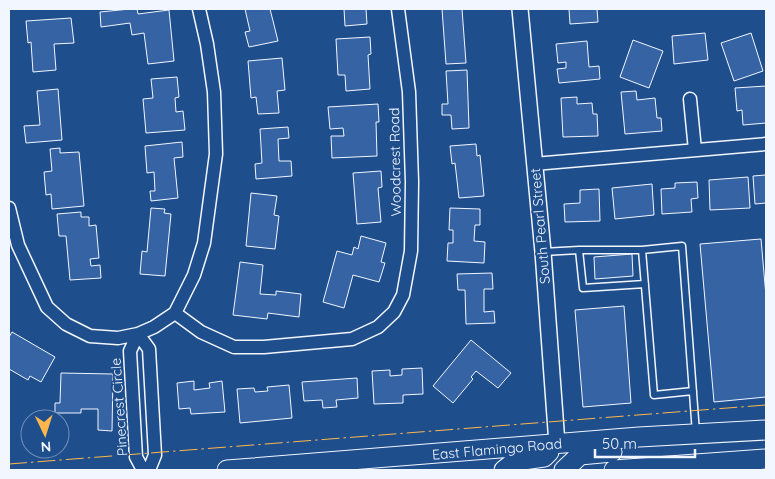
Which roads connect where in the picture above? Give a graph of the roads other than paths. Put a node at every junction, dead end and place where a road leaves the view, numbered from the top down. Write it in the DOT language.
graph roads {
  1 [pos="199,9"];
  2 [pos="398,9"];
  3 [pos="520,9"];
  4 [pos="690,99"];
  5 [pos="766,144"];
  6 [pos="695,150"];
  7 [pos="534,164"];
  8 [pos="9,208"];
  9 [pos="579,250"];
  10 [pos="642,250"];
  11 [pos="543,252"];
  12 [pos="645,284"];
  13 [pos="175,312"];
  14 [pos="138,334"];
  15 [pos="693,391"];
  16 [pos="766,430"];
  17 [pos="696,434"];
  18 [pos="639,437"];
  19 [pos="556,444"];
  20 [pos="766,459"];
  21 [pos="673,468"];
  22 [pos="143,470"];
  23 [pos="149,470"];
  24 [pos="227,470"];
  25 [pos="504,470"];
  26 [pos="564,470"];
  27 [pos="614,470"];
  1 -- 13 [label="street"];
  2 -- 13 [label="street, Woodcrest Road"];
  3 -- 7 [label="street, South Pearl Street"];
  4 -- 6 [label="street"];
  5 -- 6 [label="street"];
  6 -- 7 [label="street"];
  7 -- 11 [label="street, South Pearl Street"];
  8 -- 14 [label="street"];
  9 -- 10 [label="lane"];
  9 -- 11 [label="lane"];
  9 -- 12 [label="lane"];
  10 -- 12 [label="lane"];
  10 -- 15 [label="lane"];
  11 -- 19 [label="street, South Pearl Street"];
  12 -- 15 [label="lane"];
  13 -- 14 [label="street"];
  14 -- 22 [label="street, Pinecrest Circle"];
  14 -- 23 [label="street"];
  15 -- 17 [label="lane"];
  16 -- 17 [label="main road, East Flamingo Road"];
  17 -- 18 [label="main road, East Flamingo Road"];
  18 -- 19 [label="main road, East Flamingo Road"];
  18 -- 26 [label="main road"];
  19 -- 24 [label="main road, East Flamingo Road"];
  19 -- 25 [label="main road"];
  20 -- 21 [label="main road"];
  21 -- 27 [label="main road"];
}
